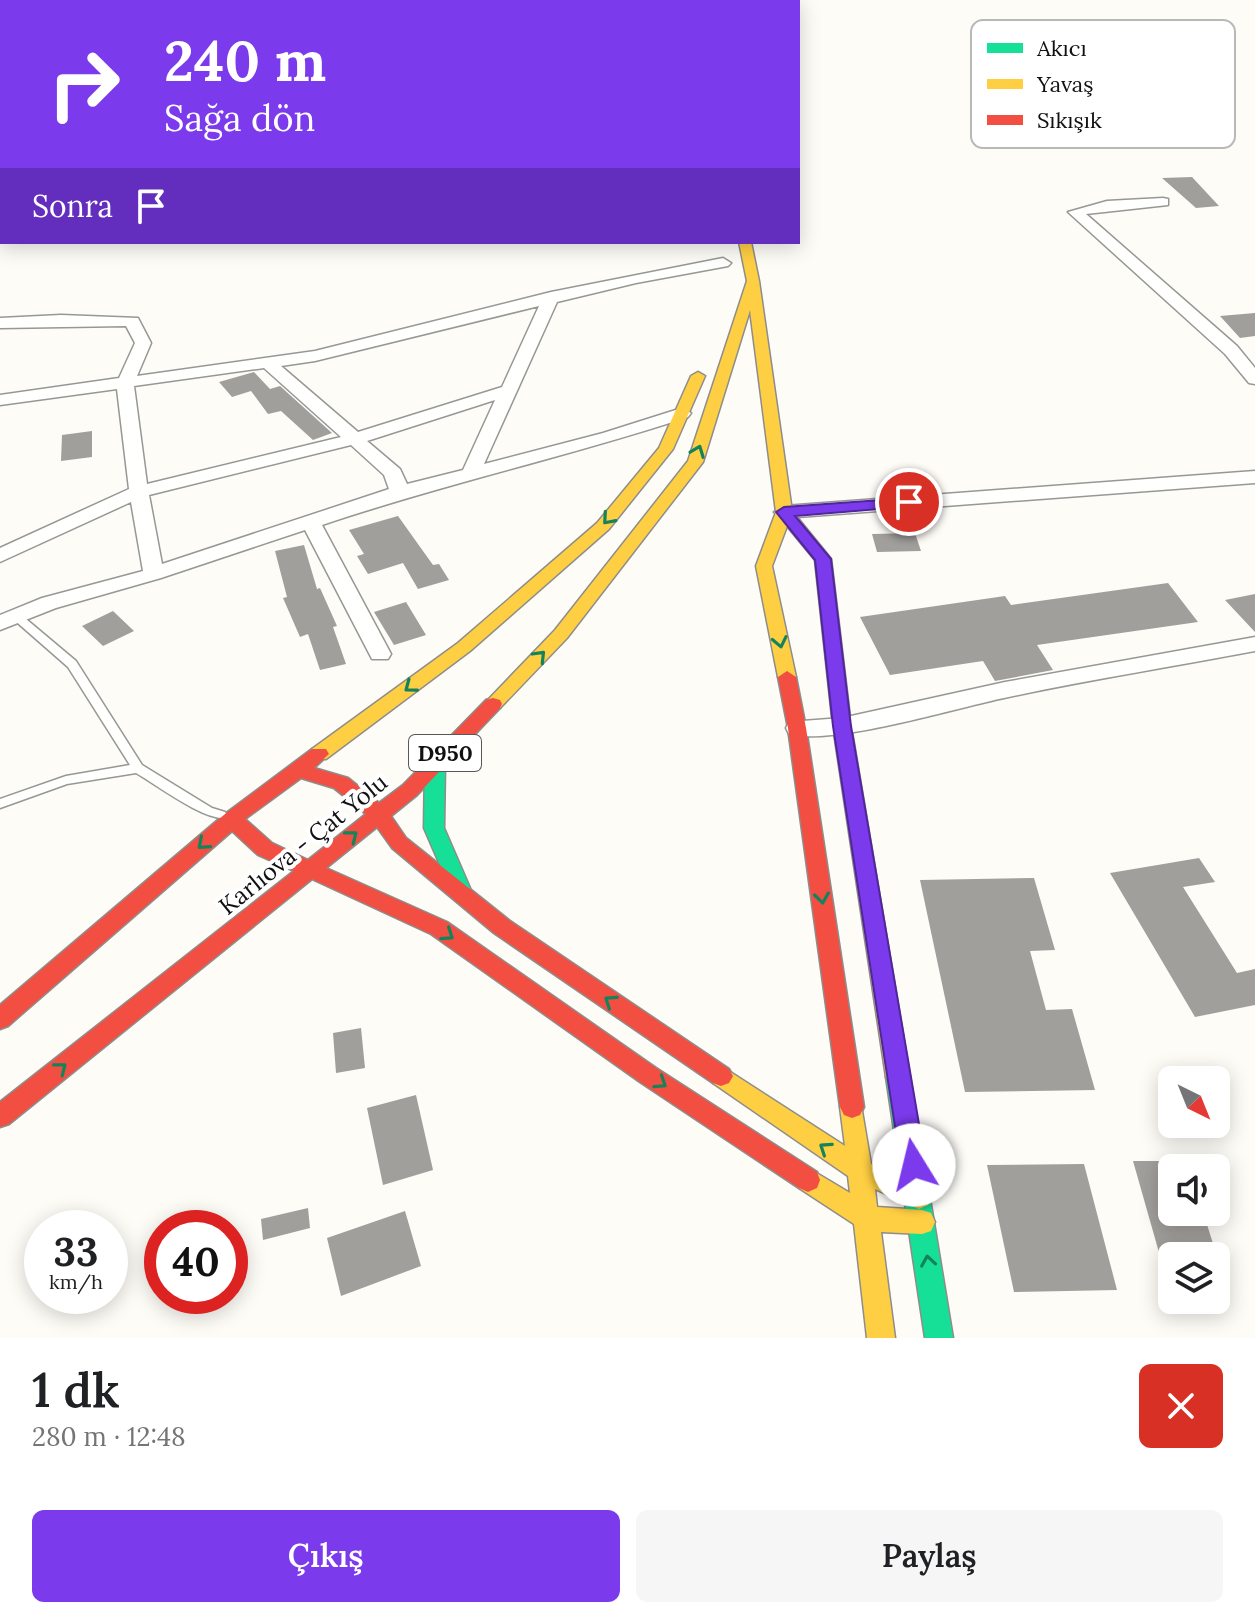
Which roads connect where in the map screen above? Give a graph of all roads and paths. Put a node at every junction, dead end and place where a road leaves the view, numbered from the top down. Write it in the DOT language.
graph roads {
  1 [pos="1163,202"];
  2 [pos="719,244"];
  3 [pos="745,244"];
  4 [pos="724,270"];
  5 [pos="753,281"];
  6 [pos="551,297"];
  7 [pos="0,323"];
  8 [pos="1255,349"];
  9 [pos="1231,350"];
  10 [pos="706,356"];
  11 [pos="268,363"];
  12 [pos="1255,379"];
  13 [pos="125,384"];
  14 [pos="509,390"];
  15 [pos="0,400"];
  16 [pos="682,413"];
  17 [pos="355,439"];
  18 [pos="471,473"];
  19 [pos="1255,477"];
  20 [pos="138,492"];
  21 [pos="400,492"];
  22 [pos="784,512"];
  23 [pos="311,523"];
  24 [pos="0,556"];
  25 [pos="154,574"];
  26 [pos="5,615"];
  27 [pos="1255,644"];
  28 [pos="380,654"];
  29 [pos="842,726"];
  30 [pos="797,728"];
  31 [pos="435,764"];
  32 [pos="138,768"];
  33 [pos="299,770"];
  34 [pos="0,804"];
  35 [pos="379,814"];
  36 [pos="232,819"];
  37 [pos="309,870"];
  38 [pos="464,896"];
  39 [pos="358,909"];
  40 [pos="405,913"];
  41 [pos="285,914"];
  42 [pos="233,931"];
  43 [pos="0,1019"];
  44 [pos="0,1116"];
  45 [pos="861,1171"];
  46 [pos="919,1197"];
  47 [pos="868,1219"];
  48 [pos="922,1222"];
  49 [pos="881,1338"];
  50 [pos="939,1338"];
  1 -- 9 [label="street"];
  2 -- 4 [label="main road"];
  3 -- 5 [label="main road, D950"];
  4 -- 6 [label="street"];
  5 -- 22 [label="main road"];
  31 -- 5 [label="main road, Karlıova - Çat Yolu / D950, one-way"];
  6 -- 11 [label="street"];
  6 -- 14 [label="street"];
  7 -- 13 [label="street"];
  8 -- 9 [label="street"];
  9 -- 12 [label="street"];
  10 -- 16 [label="main road"];
  11 -- 13 [label="street"];
  11 -- 17 [label="street"];
  13 -- 15 [label="street"];
  13 -- 20 [label="street"];
  14 -- 17 [label="street"];
  14 -- 18 [label="street"];
  16 -- 18 [label="street"];
  16 -- 33 [label="main road, one-way"];
  17 -- 20 [label="street"];
  17 -- 21 [label="street"];
  18 -- 21 [label="street"];
  19 -- 22 [label="street"];
  20 -- 24 [label="street"];
  20 -- 25 [label="street"];
  21 -- 23 [label="street"];
  22 -- 29 [label="main road"];
  22 -- 30 [label="main road, one-way"];
  23 -- 25 [label="street"];
  23 -- 28 [label="street"];
  25 -- 26 [label="street"];
  26 -- 32 [label="lane"];
  27 -- 29 [label="street"];
  29 -- 30 [label="street"];
  29 -- 46 [label="main road"];
  30 -- 45 [label="main road, one-way"];
  31 -- 35 [label="main road, Karlıova - Çat Yolu / D950"];
  31 -- 38 [label="main road"];
  32 -- 34 [label="lane"];
  32 -- 36 [label="lane"];
  33 -- 35 [label="main road"];
  33 -- 36 [label="main road"];
  37 -- 35 [label="main road, Karlıova - Çat Yolu / D950, one-way"];
  35 -- 38 [label="main road"];
  36 -- 37 [label="main road"];
  36 -- 43 [label="main road, one-way"];
  37 -- 40 [label="main road"];
  37 -- 42 [label="main road, Karlıova - Çat Yolu / D950"];
  45 -- 38 [label="main road, one-way"];
  39 -- 40 [label="main road"];
  40 -- 47 [label="main road, one-way"];
  41 -- 42 [label="main road"];
  44 -- 42 [label="main road, Karlıova - Çat Yolu / D950, one-way"];
  45 -- 46 [label="main road"];
  45 -- 47 [label="main road"];
  46 -- 48 [label="main road"];
  47 -- 48 [label="main road"];
  47 -- 49 [label="main road"];
  50 -- 48 [label="main road, one-way"];
}
